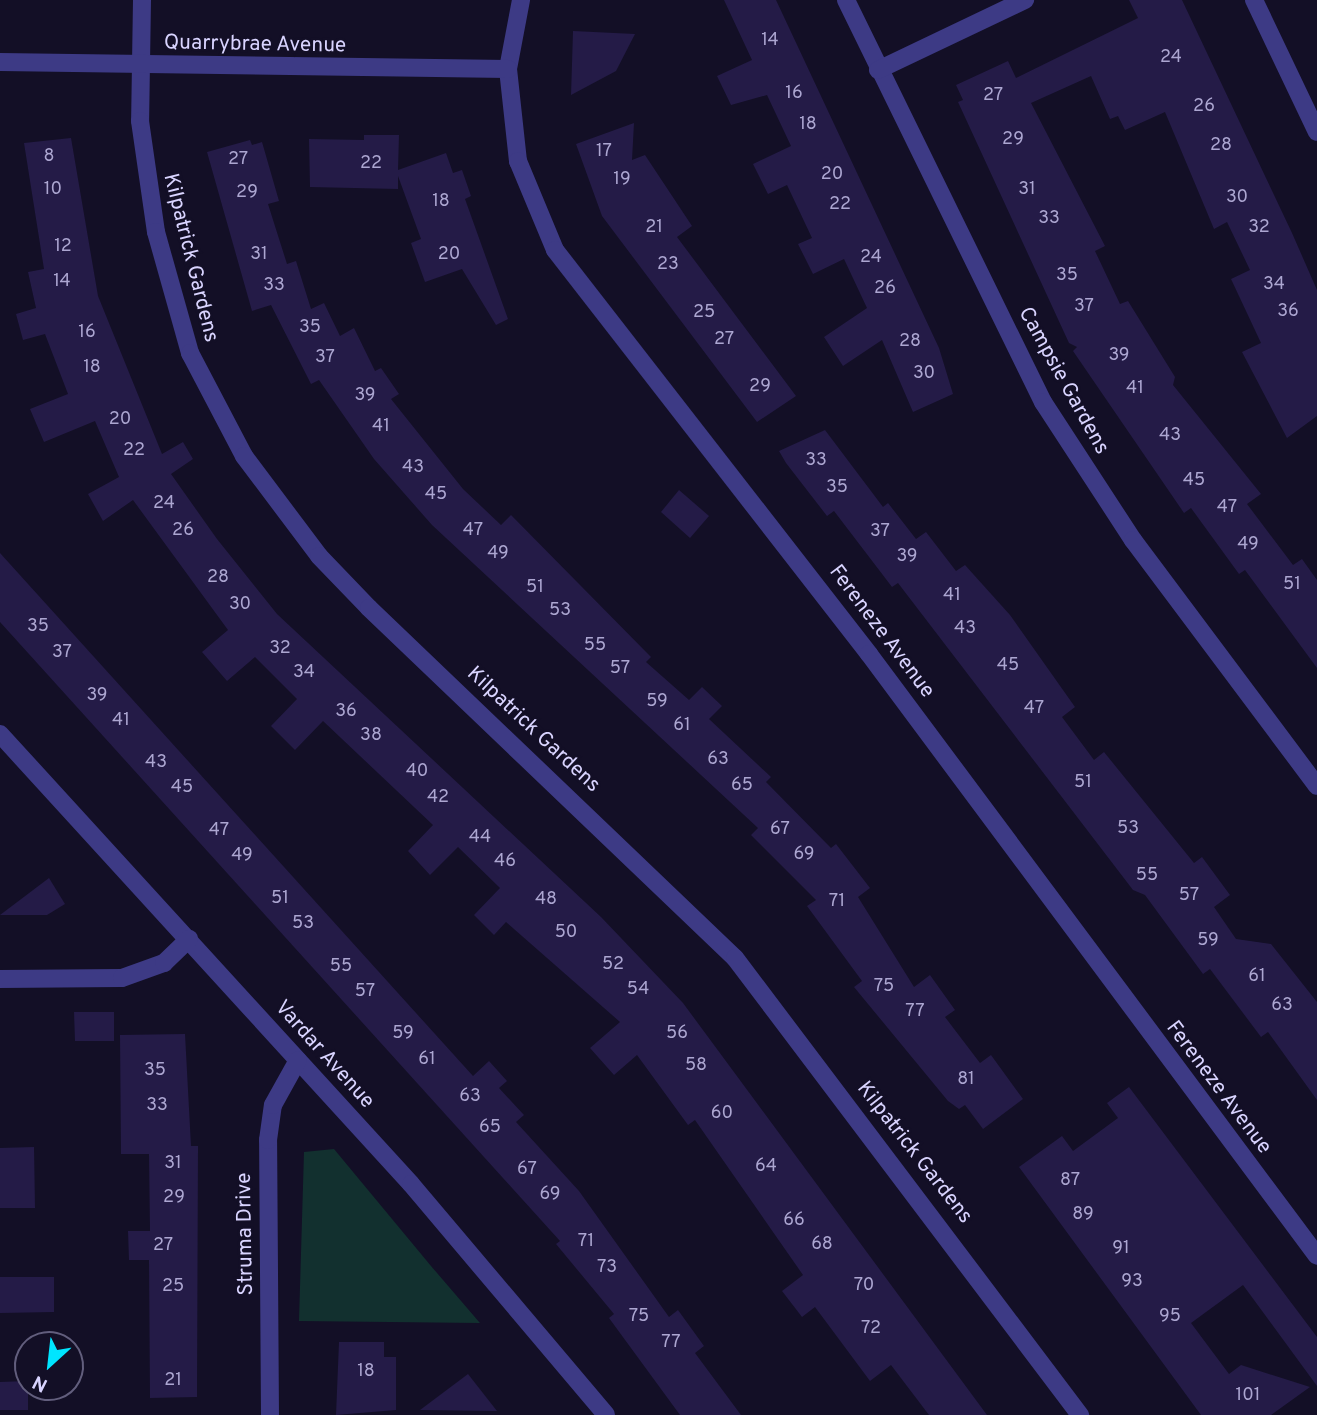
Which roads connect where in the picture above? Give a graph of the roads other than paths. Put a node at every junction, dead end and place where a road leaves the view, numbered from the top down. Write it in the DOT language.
graph roads {
  1 [pos="142,0"];
  2 [pos="522,0"];
  3 [pos="846,0"];
  4 [pos="1025,0"];
  5 [pos="1254,0"];
  6 [pos="0,62"];
  7 [pos="140,66"];
  8 [pos="508,69"];
  9 [pos="878,70"];
  10 [pos="1317,132"];
  11 [pos="0,734"];
  12 [pos="1317,786"];
  13 [pos="189,939"];
  14 [pos="0,979"];
  15 [pos="298,1060"];
  16 [pos="1317,1256"];
  17 [pos="270,1415"];
  18 [pos="606,1415"];
  19 [pos="1080,1415"];
  1 -- 7 [label="street, Kilpatrick Gardens"];
  2 -- 8 [label="street, Fereneze Avenue"];
  3 -- 9 [label="street, Campsie Gardens"];
  4 -- 9 [label="street"];
  5 -- 10 [label="street"];
  6 -- 7 [label="street, Quarrybrae Avenue"];
  7 -- 8 [label="street, Quarrybrae Avenue"];
  7 -- 19 [label="street, Kilpatrick Gardens"];
  8 -- 16 [label="street, Fereneze Avenue"];
  9 -- 12 [label="street, Campsie Gardens"];
  11 -- 13 [label="street, Vardar Avenue"];
  13 -- 14 [label="street"];
  13 -- 15 [label="street, Vardar Avenue"];
  15 -- 17 [label="street, Struma Drive"];
  15 -- 18 [label="street, Vardar Avenue"];
}
